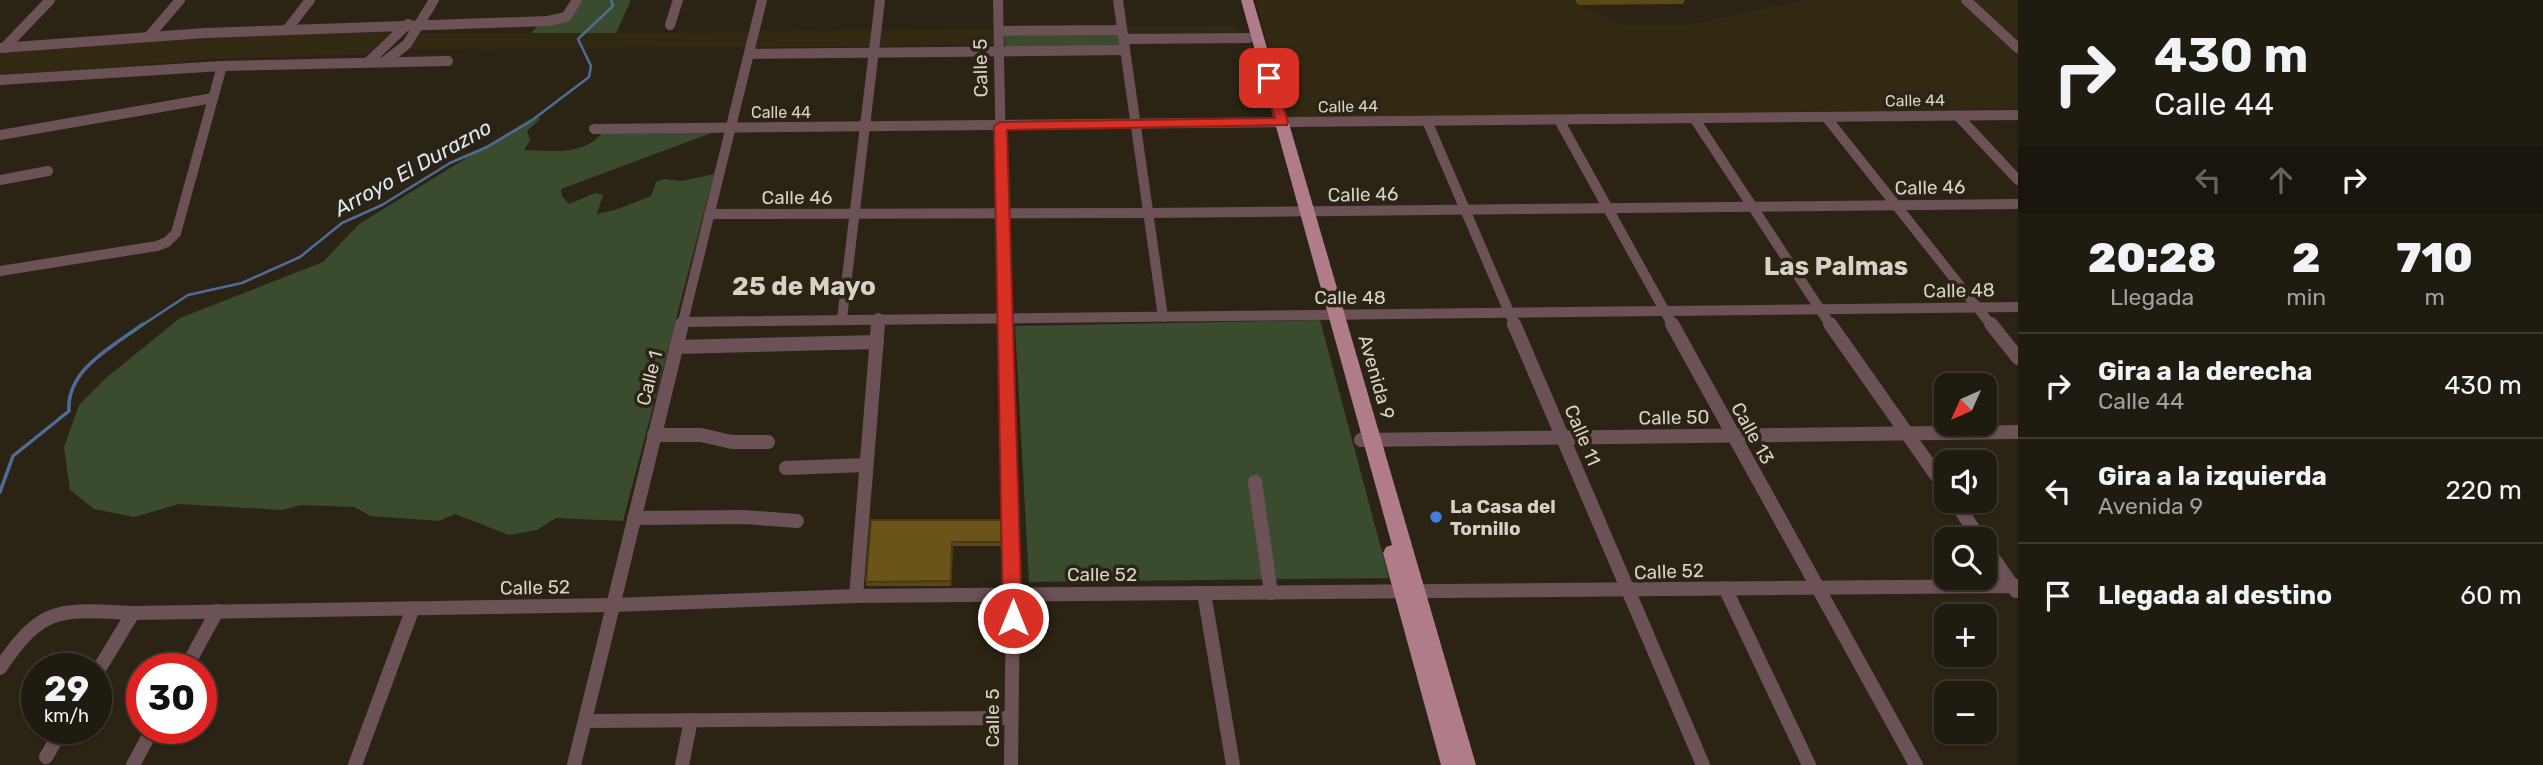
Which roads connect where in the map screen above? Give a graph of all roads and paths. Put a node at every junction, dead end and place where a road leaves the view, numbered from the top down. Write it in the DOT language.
graph roads {
  1 [pos="50,0"];
  2 [pos="180,0"];
  3 [pos="310,0"];
  4 [pos="434,0"];
  5 [pos="577,0"];
  6 [pos="678,0"];
  7 [pos="762,0"];
  8 [pos="880,0"];
  9 [pos="998,0"];
  10 [pos="1118,0"];
  11 [pos="1238,0"];
  12 [pos="1247,0"];
  13 [pos="1966,0"];
  14 [pos="408,24"];
  15 [pos="420,24"];
  16 [pos="670,24"];
  17 [pos="289,27"];
  18 [pos="999,31"];
  19 [pos="150,35"];
  20 [pos="1249,38"];
  21 [pos="2013,39"];
  22 [pos="1124,40"];
  23 [pos="407,44"];
  24 [pos="2,48"];
  25 [pos="2018,48"];
  26 [pos="874,52"];
  27 [pos="999,52"];
  28 [pos="749,54"];
  29 [pos="448,61"];
  30 [pos="368,62"];
  31 [pos="384,62"];
  32 [pos="399,62"];
  33 [pos="222,66"];
  34 [pos="0,80"];
  35 [pos="213,98"];
  36 [pos="2018,115"];
  37 [pos="1958,116"];
  38 [pos="1826,117"];
  39 [pos="1694,118"];
  40 [pos="1559,120"];
  41 [pos="1427,121"];
  42 [pos="1277,122"];
  43 [pos="1136,125"];
  44 [pos="1000,126"];
  45 [pos="866,127"];
  46 [pos="730,128"];
  47 [pos="594,129"];
  48 [pos="0,135"];
  49 [pos="48,171"];
  50 [pos="0,180"];
  51 [pos="2018,180"];
  52 [pos="2018,204"];
  53 [pos="1893,205"];
  54 [pos="1750,207"];
  55 [pos="1606,208"];
  56 [pos="1463,210"];
  57 [pos="1302,212"];
  58 [pos="1149,213"];
  59 [pos="709,214"];
  60 [pos="856,214"];
  61 [pos="1002,214"];
  62 [pos="0,271"];
  63 [pos="1978,307"];
  64 [pos="2018,307"];
  65 [pos="1819,309"];
  66 [pos="1663,311"];
  67 [pos="1508,313"];
  68 [pos="1332,314"];
  69 [pos="1163,317"];
  70 [pos="878,318"];
  71 [pos="1004,318"];
  72 [pos="842,319"];
  73 [pos="682,322"];
  74 [pos="877,342"];
  75 [pos="676,347"];
  76 [pos="2018,358"];
  77 [pos="2018,432"];
  78 [pos="1908,434"];
  79 [pos="654,435"];
  80 [pos="1732,435"];
  81 [pos="1564,438"];
  82 [pos="1367,440"];
  83 [pos="768,442"];
  84 [pos="866,465"];
  85 [pos="786,468"];
  86 [pos="1934,472"];
  87 [pos="1255,482"];
  88 [pos="634,518"];
  89 [pos="797,521"];
  90 [pos="1997,563"];
  91 [pos="1817,587"];
  92 [pos="1725,588"];
  93 [pos="2016,589"];
  94 [pos="1628,591"];
  95 [pos="1410,592"];
  96 [pos="1204,593"];
  97 [pos="1271,593"];
  98 [pos="1013,594"];
  99 [pos="856,596"];
  100 [pos="612,605"];
  101 [pos="413,608"];
  102 [pos="217,611"];
  103 [pos="133,613"];
  104 [pos="109,653"];
  105 [pos="194,653"];
  106 [pos="0,668"];
  107 [pos="1010,718"];
  108 [pos="691,720"];
  109 [pos="586,721"];
  110 [pos="54,744"];
  111 [pos="144,744"];
  112 [pos="46,757"];
  113 [pos="133,765"];
  114 [pos="355,765"];
  115 [pos="574,765"];
  116 [pos="682,765"];
  117 [pos="1011,765"];
  118 [pos="1233,765"];
  119 [pos="1452,765"];
  120 [pos="1465,765"];
  121 [pos="1703,765"];
  122 [pos="1810,765"];
  123 [pos="1916,765"];
  1 -- 24 [label="street"];
  2 -- 19 [label="street"];
  3 -- 17 [label="street"];
  4 -- 15 [label="street"];
  5 -- 15 [label="street"];
  6 -- 16 [label="street"];
  7 -- 28 [label="street, Calle 1"];
  8 -- 26 [label="street"];
  9 -- 18 [label="street, Calle 5"];
  10 -- 22 [label="street"];
  11 -- 20 [label="main road, Avenida 9"];
  12 -- 42 [label="main road, Avenida 9"];
  13 -- 21 [label="street"];
  14 -- 15 [label="street"];
  14 -- 17 [label="street"];
  14 -- 30 [label="street"];
  15 -- 23 [label="street"];
  17 -- 19 [label="street"];
  18 -- 22 [label="street"];
  18 -- 27 [label="street, Calle 5"];
  19 -- 24 [label="street"];
  20 -- 22 [label="street"];
  20 -- 42 [label="main road, Avenida 9"];
  21 -- 25 [label="street"];
  22 -- 27 [label="street"];
  22 -- 43 [label="street"];
  23 -- 31 [label="street"];
  23 -- 32 [label="street"];
  26 -- 27 [label="street"];
  26 -- 28 [label="street"];
  26 -- 45 [label="street"];
  27 -- 44 [label="street, Calle 5"];
  28 -- 46 [label="street, Calle 1"];
  29 -- 32 [label="street"];
  30 -- 31 [label="street"];
  30 -- 33 [label="street"];
  31 -- 32 [label="street"];
  33 -- 34 [label="street"];
  33 -- 35 [label="street"];
  35 -- 48 [label="street"];
  35 -- 62 [label="street"];
  36 -- 37 [label="street, Calle 44"];
  37 -- 38 [label="street, Calle 44"];
  37 -- 51 [label="street"];
  38 -- 39 [label="street, Calle 44"];
  38 -- 53 [label="street"];
  39 -- 40 [label="street, Calle 44"];
  39 -- 54 [label="street"];
  40 -- 41 [label="street, Calle 44"];
  40 -- 55 [label="street, Calle 13"];
  41 -- 42 [label="street, Calle 44"];
  41 -- 56 [label="street, Calle 11"];
  42 -- 43 [label="street, Calle 44"];
  42 -- 57 [label="main road, Avenida 9"];
  43 -- 44 [label="street, Calle 44"];
  43 -- 58 [label="street"];
  44 -- 45 [label="street, Calle 44"];
  44 -- 61 [label="street, Calle 5"];
  45 -- 46 [label="street, Calle 44"];
  45 -- 60 [label="street"];
  46 -- 47 [label="street, Calle 44"];
  46 -- 59 [label="street, Calle 1"];
  49 -- 50 [label="street"];
  52 -- 53 [label="street, Calle 46"];
  53 -- 54 [label="street, Calle 46"];
  53 -- 63 [label="street"];
  54 -- 55 [label="street, Calle 46"];
  54 -- 65 [label="street"];
  55 -- 56 [label="street, Calle 46"];
  55 -- 66 [label="street, Calle 13"];
  56 -- 57 [label="street, Calle 46"];
  56 -- 67 [label="street, Calle 11"];
  57 -- 58 [label="street, Calle 46"];
  57 -- 68 [label="main road, Avenida 9"];
  58 -- 61 [label="street, Calle 46"];
  58 -- 69 [label="street"];
  59 -- 60 [label="street, Calle 46"];
  59 -- 73 [label="street, Calle 1"];
  60 -- 61 [label="street, Calle 46"];
  60 -- 72 [label="street"];
  61 -- 71 [label="street, Calle 5"];
  63 -- 64 [label="street, Calle 48"];
  63 -- 65 [label="street, Calle 48"];
  63 -- 76 [label="street"];
  65 -- 66 [label="street, Calle 48"];
  65 -- 78 [label="street"];
  66 -- 67 [label="street, Calle 48"];
  66 -- 80 [label="street, Calle 13"];
  67 -- 68 [label="street, Calle 48"];
  67 -- 81 [label="street, Calle 11"];
  68 -- 69 [label="street, Calle 48"];
  68 -- 82 [label="main road, Avenida 9"];
  69 -- 71 [label="street, Calle 48"];
  70 -- 71 [label="street, Calle 48"];
  70 -- 72 [label="street, Calle 48"];
  70 -- 74 [label="street"];
  71 -- 98 [label="street, Calle 5"];
  72 -- 73 [label="street, Calle 48"];
  73 -- 75 [label="street, Calle 1"];
  74 -- 75 [label="street"];
  74 -- 84 [label="street"];
  75 -- 79 [label="street, Calle 1"];
  77 -- 78 [label="street, Calle 50"];
  78 -- 80 [label="street, Calle 50"];
  78 -- 86 [label="street"];
  79 -- 83 [label="street"];
  79 -- 88 [label="street, Calle 1"];
  80 -- 81 [label="street, Calle 50"];
  80 -- 91 [label="street, Calle 13"];
  81 -- 82 [label="street, Calle 50"];
  81 -- 94 [label="street, Calle 11"];
  82 -- 95 [label="main road, Avenida 9"];
  84 -- 85 [label="street"];
  84 -- 99 [label="street"];
  87 -- 97 [label="street"];
  88 -- 89 [label="street"];
  88 -- 100 [label="street, Calle 1"];
  90 -- 93 [label="street"];
  91 -- 92 [label="street, Calle 52"];
  91 -- 93 [label="street, Calle 52"];
  91 -- 123 [label="street, Calle 13"];
  92 -- 94 [label="street, Calle 52"];
  92 -- 122 [label="street"];
  94 -- 95 [label="street, Calle 52"];
  94 -- 121 [label="street, Calle 11"];
  95 -- 97 [label="street, Calle 52"];
  95 -- 119 [label="main road, Avenida 9"];
  95 -- 120 [label="main road, Avenida 9"];
  96 -- 97 [label="street, Calle 52"];
  96 -- 98 [label="street, Calle 52"];
  96 -- 118 [label="street"];
  98 -- 99 [label="street, Calle 52"];
  98 -- 107 [label="street, Calle 5"];
  99 -- 100 [label="street, Calle 52"];
  100 -- 101 [label="street, Calle 52"];
  100 -- 109 [label="street, Calle 1"];
  101 -- 102 [label="street, Calle 52"];
  101 -- 114 [label="street"];
  102 -- 103 [label="street, Calle 52"];
  102 -- 105 [label="street"];
  103 -- 104 [label="street"];
  103 -- 106 [label="street, Calle 52"];
  107 -- 108 [label="street"];
  107 -- 117 [label="street, Calle 5"];
  108 -- 109 [label="street"];
  108 -- 116 [label="street"];
  109 -- 115 [label="street, Calle 1"];
  110 -- 112 [label="street"];
  111 -- 113 [label="street"];
}
